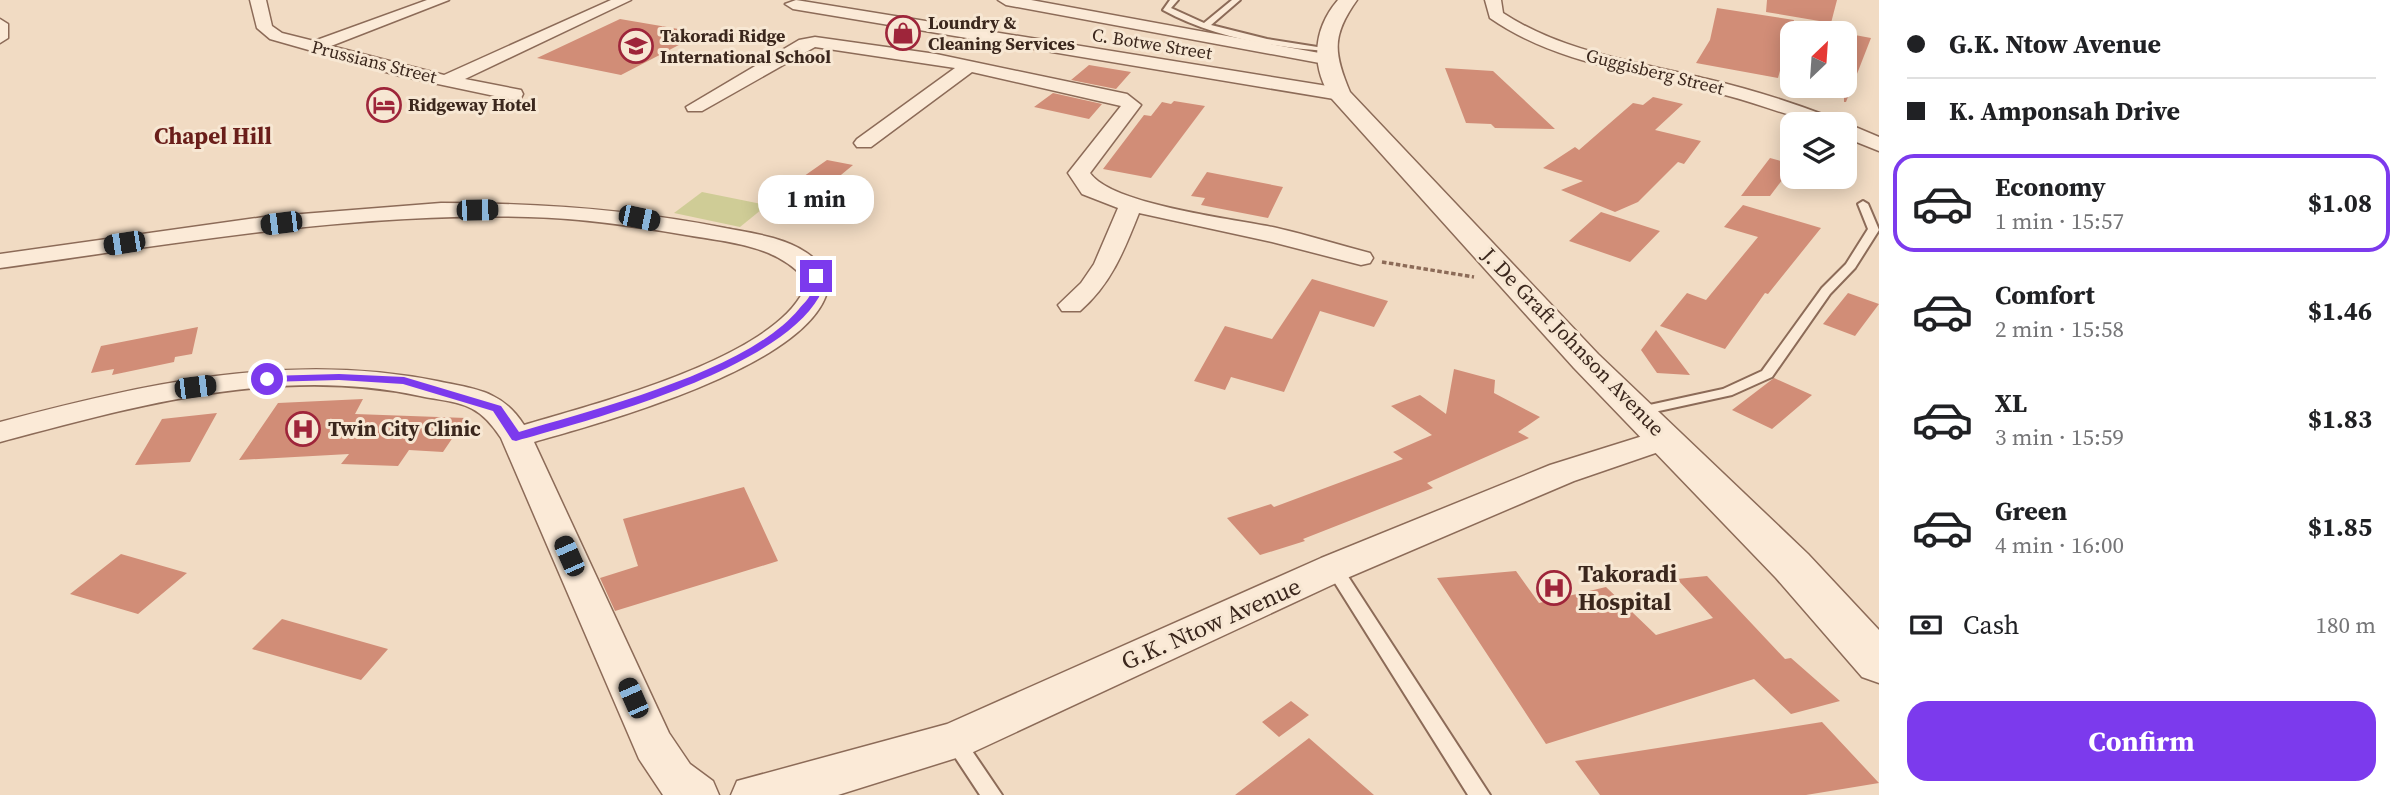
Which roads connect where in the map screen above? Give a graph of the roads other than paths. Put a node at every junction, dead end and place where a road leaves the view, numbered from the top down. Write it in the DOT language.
graph roads {
  1 [pos="258,0"];
  2 [pos="442,0"];
  3 [pos="623,0"];
  4 [pos="1006,0"];
  5 [pos="1174,0"];
  6 [pos="1236,0"];
  7 [pos="1348,0"];
  8 [pos="1493,0"];
  9 [pos="793,4"];
  10 [pos="0,24"];
  11 [pos="1208,24"];
  12 [pos="972,34"];
  13 [pos="0,38"];
  14 [pos="314,47"];
  15 [pos="1326,54"];
  16 [pos="936,59"];
  17 [pos="968,66"];
  18 [pos="447,80"];
  19 [pos="514,94"];
  20 [pos="1340,94"];
  21 [pos="695,107"];
  22 [pos="1801,112"];
  23 [pos="1857,135"];
  24 [pos="864,143"];
  25 [pos="1879,145"];
  26 [pos="1864,204"];
  27 [pos="1131,205"];
  28 [pos="1361,258"];
  29 [pos="0,261"];
  30 [pos="1071,305"];
  31 [pos="1636,412"];
  32 [pos="0,432"];
  33 [pos="516,437"];
  34 [pos="1665,439"];
  35 [pos="1334,568"];
  36 [pos="1879,663"];
  37 [pos="954,741"];
  38 [pos="697,795"];
  39 [pos="753,795"];
  40 [pos="992,795"];
  41 [pos="1480,795"];
  1 -- 14 [label="street, Prussians Street"];
  2 -- 14 [label="street"];
  3 -- 18 [label="street"];
  4 -- 15 [label="street"];
  5 -- 11 [label="lane"];
  6 -- 11 [label="lane"];
  7 -- 15 [label="street"];
  8 -- 22 [label="street, Guggisberg Street"];
  9 -- 12 [label="street, C. Botwe Street"];
  10 -- 13 [label="street"];
  11 -- 15 [label="lane"];
  12 -- 16 [label="street"];
  12 -- 20 [label="street, C. Botwe Street"];
  14 -- 18 [label="street, Prussians Street"];
  15 -- 20 [label="street, J. De Graft Johnson Avenue"];
  16 -- 17 [label="street"];
  16 -- 21 [label="street"];
  17 -- 24 [label="street"];
  17 -- 27 [label="street"];
  18 -- 19 [label="street, Prussians Street"];
  20 -- 31 [label="street, J. De Graft Johnson Avenue"];
  23 -- 25 [label="street"];
  26 -- 31 [label="lane"];
  27 -- 28 [label="street"];
  27 -- 30 [label="street"];
  29 -- 33 [label="street"];
  31 -- 34 [label="street, J. De Graft Johnson Avenue"];
  32 -- 33 [label="street"];
  33 -- 38 [label="street"];
  34 -- 35 [label="street, G.K. Ntow Avenue"];
  34 -- 36 [label="street, J. De Graft Johnson Avenue"];
  35 -- 37 [label="street, G.K. Ntow Avenue"];
  35 -- 41 [label="lane"];
  37 -- 39 [label="street, G.K. Ntow Avenue"];
  37 -- 40 [label="lane"];
}
